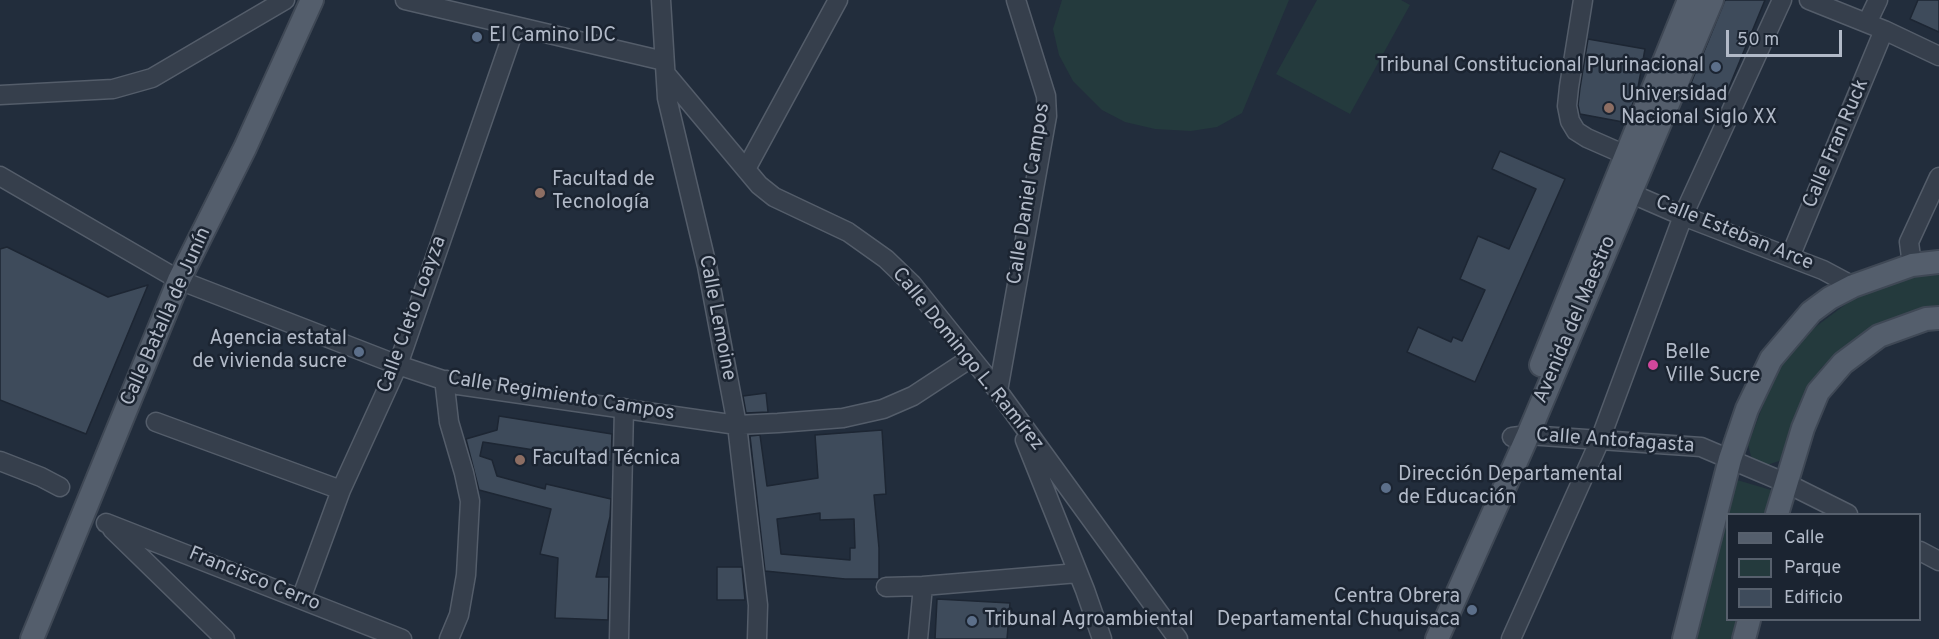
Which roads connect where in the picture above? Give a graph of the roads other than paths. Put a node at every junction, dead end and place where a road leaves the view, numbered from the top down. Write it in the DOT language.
graph roads {
  1 [pos="285,0"];
  2 [pos="312,0"];
  3 [pos="405,0"];
  4 [pos="662,0"];
  5 [pos="838,0"];
  6 [pos="1016,0"];
  7 [pos="1582,0"];
  8 [pos="1689,0"];
  9 [pos="1712,0"];
  10 [pos="1782,0"];
  11 [pos="1809,0"];
  12 [pos="1878,0"];
  13 [pos="514,27"];
  14 [pos="1875,27"];
  15 [pos="1939,56"];
  16 [pos="665,67"];
  17 [pos="0,95"];
  18 [pos="1628,156"];
  19 [pos="746,169"];
  20 [pos="0,176"];
  21 [pos="1939,177"];
  22 [pos="1622,190"];
  23 [pos="1683,216"];
  24 [pos="1790,257"];
  25 [pos="1939,262"];
  26 [pos="1912,265"];
  27 [pos="179,280"];
  28 [pos="1853,286"];
  29 [pos="1939,318"];
  30 [pos="971,358"];
  31 [pos="398,365"];
  32 [pos="446,380"];
  33 [pos="998,391"];
  34 [pos="624,408"];
  35 [pos="1016,416"];
  36 [pos="156,422"];
  37 [pos="737,425"];
  38 [pos="1520,436"];
  39 [pos="1600,440"];
  40 [pos="1730,459"];
  41 [pos="0,461"];
  42 [pos="1786,483"];
  43 [pos="60,487"];
  44 [pos="341,490"];
  45 [pos="85,509"];
  46 [pos="1777,513"];
  47 [pos="1846,513"];
  48 [pos="106,522"];
  49 [pos="1921,552"];
  50 [pos="1939,561"];
  51 [pos="1078,573"];
  52 [pos="923,586"];
  53 [pos="886,587"];
  54 [pos="301,599"];
  55 [pos="1749,621"];
  56 [pos="32,639"];
  57 [pos="225,639"];
  58 [pos="402,639"];
  59 [pos="449,639"];
  60 [pos="619,639"];
  61 [pos="757,639"];
  62 [pos="918,639"];
  63 [pos="1102,639"];
  64 [pos="1178,639"];
  65 [pos="1420,639"];
  66 [pos="1437,639"];
  67 [pos="1511,639"];
  68 [pos="1684,639"];
  69 [pos="1744,639"];
  1 -- 17 [label="street"];
  2 -- 27 [label="main road, Calle Batalla de Junín"];
  3 -- 13 [label="street"];
  4 -- 16 [label="street, Calle Lemoine"];
  5 -- 19 [label="street"];
  6 -- 33 [label="street, Calle Daniel Campos"];
  7 -- 18 [label="street"];
  8 -- 18 [label="main road, Avenida del Maestro"];
  9 -- 22 [label="main road, Avenida del Maestro"];
  10 -- 23 [label="street"];
  11 -- 14 [label="street"];
  12 -- 14 [label="street, Calle Fran Ruck"];
  13 -- 16 [label="street"];
  13 -- 31 [label="street, Calle Cleto Loayza"];
  14 -- 15 [label="street"];
  14 -- 24 [label="street, Calle Fran Ruck"];
  16 -- 19 [label="street, Calle Domingo L. Ramírez"];
  16 -- 37 [label="street, Calle Lemoine"];
  18 -- 22 [label="main road, Avenida del Maestro"];
  19 -- 30 [label="street, Calle Domingo L. Ramírez"];
  20 -- 27 [label="street, Calle Regimiento Campos"];
  21 -- 26 [label="street"];
  22 -- 23 [label="street, Calle Esteban Arce"];
  22 -- 38 [label="main road, Avenida del Maestro"];
  23 -- 24 [label="street, Calle Esteban Arce"];
  23 -- 39 [label="street"];
  24 -- 28 [label="street, Calle Esteban Arce"];
  25 -- 26 [label="main road"];
  26 -- 28 [label="main road"];
  27 -- 31 [label="street, Calle Regimiento Campos"];
  27 -- 45 [label="main road, Calle Batalla de Junín"];
  28 -- 40 [label="main road"];
  29 -- 42 [label="main road"];
  30 -- 33 [label="street, Calle Domingo L. Ramírez"];
  30 -- 37 [label="street, Calle Regimiento Campos"];
  31 -- 32 [label="street, Calle Regimiento Campos"];
  31 -- 44 [label="street, Calle Cleto Loayza"];
  32 -- 34 [label="street, Calle Regimiento Campos"];
  32 -- 59 [label="street"];
  33 -- 35 [label="street, Calle Domingo L. Ramírez"];
  34 -- 37 [label="street, Calle Regimiento Campos"];
  34 -- 60 [label="street"];
  35 -- 51 [label="street"];
  35 -- 64 [label="street, Calle Domingo L. Ramírez"];
  36 -- 44 [label="street"];
  37 -- 61 [label="street, Calle Lemoine"];
  38 -- 39 [label="street, Calle Antofagasta"];
  38 -- 65 [label="main road, Avenida del Maestro"];
  38 -- 66 [label="main road, Avenida del Maestro"];
  39 -- 40 [label="street, Calle Antofagasta"];
  39 -- 67 [label="street"];
  40 -- 42 [label="street, Calle Antofagasta"];
  40 -- 68 [label="main road"];
  41 -- 43 [label="street"];
  42 -- 46 [label="main road"];
  42 -- 47 [label="street, Calle Antofagasta"];
  44 -- 54 [label="street, Calle Cleto Loayza"];
  45 -- 48 [label="street"];
  45 -- 56 [label="main road, Calle Batalla de Junín"];
  48 -- 54 [label="street, Francisco Cerro"];
  48 -- 57 [label="street"];
  49 -- 50 [label="street"];
  51 -- 52 [label="street"];
  51 -- 63 [label="street"];
  52 -- 53 [label="street"];
  52 -- 62 [label="street"];
  54 -- 58 [label="street, Francisco Cerro"];
  55 -- 69 [label="main road"];
}
